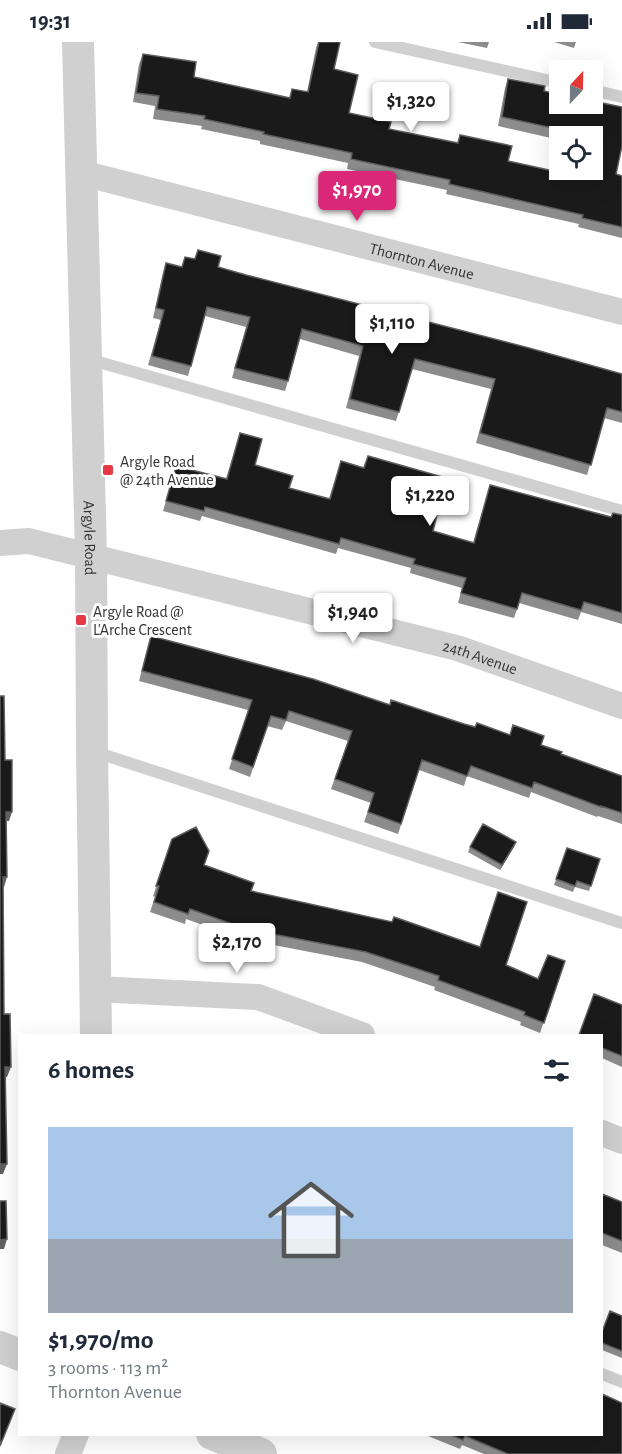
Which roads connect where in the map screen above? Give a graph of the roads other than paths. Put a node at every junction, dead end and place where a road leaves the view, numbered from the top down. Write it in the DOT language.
graph roads {
  1 [pos="78,42"];
  2 [pos="375,42"];
  3 [pos="549,81"];
  4 [pos="603,93"];
  5 [pos="622,97"];
  6 [pos="82,173"];
  7 [pos="622,312"];
  8 [pos="87,358"];
  9 [pos="622,511"];
  10 [pos="0,543"];
  11 [pos="91,556"];
  12 [pos="622,706"];
  13 [pos="92,750"];
  14 [pos="622,923"];
  15 [pos="96,989"];
  16 [pos="96,1034"];
  17 [pos="359,1034"];
  18 [pos="603,1133"];
  19 [pos="622,1142"];
  20 [pos="0,1347"];
  21 [pos="18,1354"];
  22 [pos="603,1374"];
  23 [pos="622,1382"];
  24 [pos="74,1436"];
  25 [pos="217,1436"];
  26 [pos="68,1454"];
  27 [pos="261,1454"];
  1 -- 6 [label="street, Argyle Road"];
  2 -- 3 [label="lane"];
  4 -- 5 [label="lane"];
  6 -- 7 [label="street, Thornton Avenue"];
  6 -- 8 [label="street, Argyle Road"];
  8 -- 9 [label="lane"];
  8 -- 11 [label="street, Argyle Road"];
  10 -- 11 [label="street, 24th Avenue"];
  11 -- 12 [label="street, 24th Avenue"];
  11 -- 13 [label="street, Argyle Road"];
  13 -- 14 [label="lane"];
  13 -- 15 [label="street, Argyle Road"];
  15 -- 16 [label="street, Argyle Road"];
  15 -- 17 [label="street"];
  18 -- 19 [label="street"];
  20 -- 21 [label="street"];
  22 -- 23 [label="lane"];
  24 -- 26 [label="street"];
  25 -- 27 [label="street"];
}
